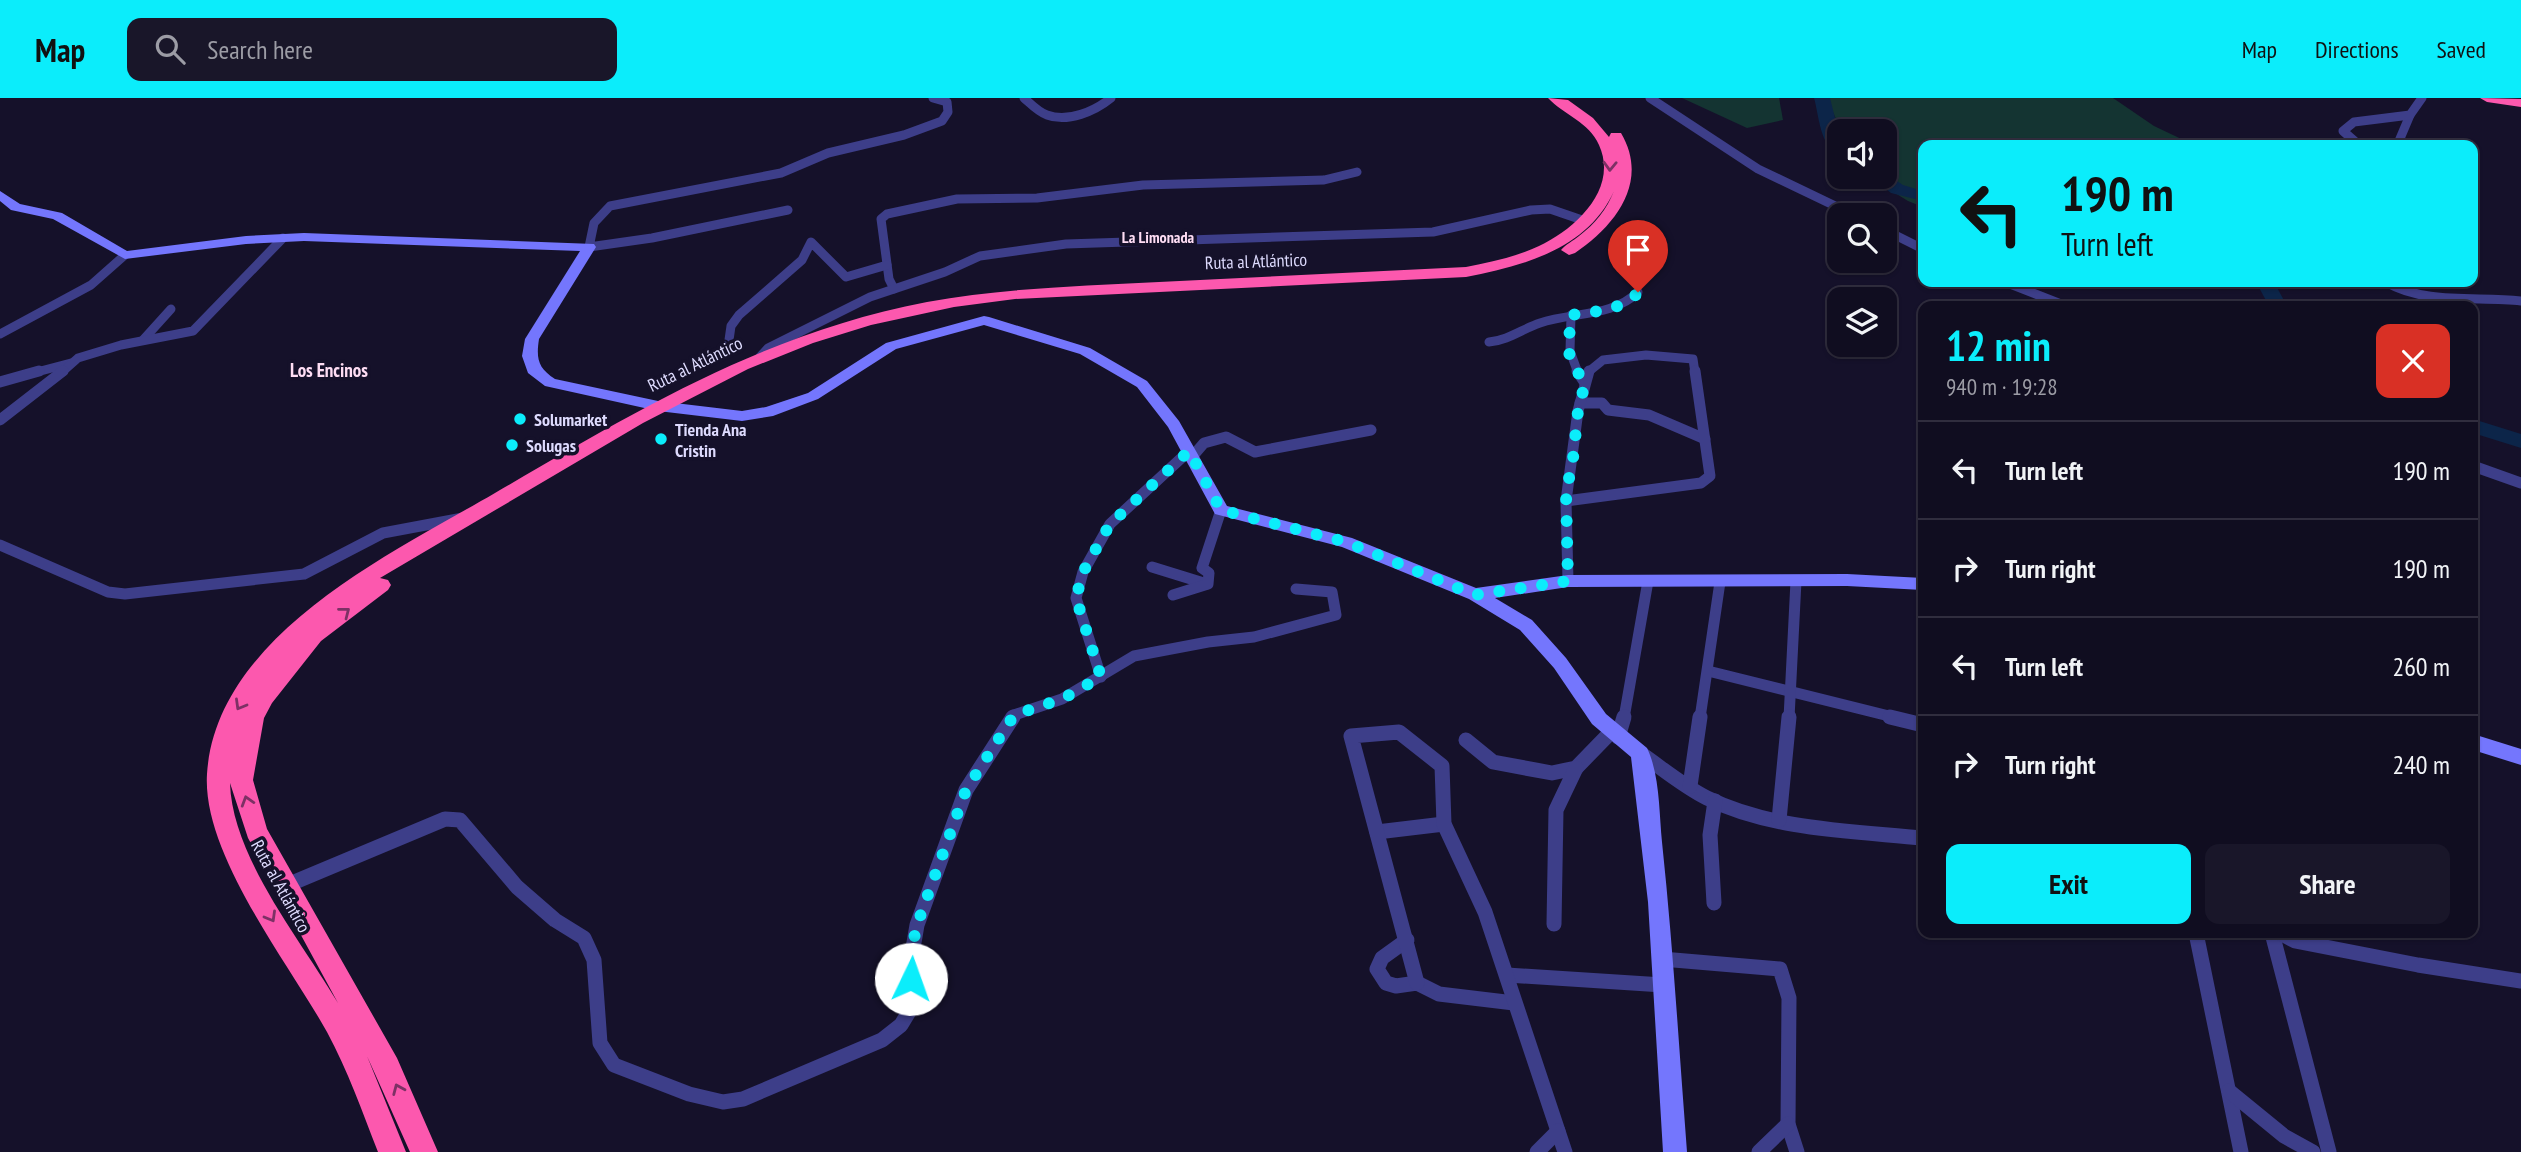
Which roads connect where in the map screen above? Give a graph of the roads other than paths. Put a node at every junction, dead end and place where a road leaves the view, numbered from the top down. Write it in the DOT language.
graph roads {
  1 [pos="933,98"];
  2 [pos="1024,98"];
  3 [pos="1111,98"];
  4 [pos="1555,98"];
  5 [pos="1574,98"];
  6 [pos="1650,98"];
  7 [pos="2422,98"];
  8 [pos="2487,98"];
  9 [pos="2521,103"];
  10 [pos="2410,115"];
  11 [pos="2353,140"];
  12 [pos="2399,140"];
  13 [pos="1357,172"];
  14 [pos="0,195"];
  15 [pos="1829,203"];
  16 [pos="788,210"];
  17 [pos="1585,221"];
  18 [pos="1897,236"];
  19 [pos="283,238"];
  20 [pos="1918,246"];
  21 [pos="589,247"];
  22 [pos="125,255"];
  23 [pos="887,265"];
  24 [pos="2018,287"];
  25 [pos="2392,287"];
  26 [pos="894,289"];
  27 [pos="1638,292"];
  28 [pos="2053,301"];
  29 [pos="2521,301"];
  30 [pos="171,309"];
  31 [pos="1571,315"];
  32 [pos="0,334"];
  33 [pos="143,340"];
  34 [pos="729,340"];
  35 [pos="1489,342"];
  36 [pos="758,359"];
  37 [pos="73,362"];
  38 [pos="0,382"];
  39 [pos="1585,383"];
  40 [pos="1580,403"];
  41 [pos="667,407"];
  42 [pos="0,420"];
  43 [pos="1371,430"];
  44 [pos="1705,439"];
  45 [pos="1191,454"];
  46 [pos="2478,468"];
  47 [pos="2521,483"];
  48 [pos="1566,501"];
  49 [pos="1221,510"];
  50 [pos="467,518"];
  51 [pos="0,545"];
  52 [pos="1152,567"];
  53 [pos="1648,580"];
  54 [pos="1568,581"];
  55 [pos="1796,581"];
  56 [pos="1720,582"];
  57 [pos="1208,584"];
  58 [pos="1918,584"];
  59 [pos="1296,589"];
  60 [pos="1173,595"];
  61 [pos="1475,595"];
  62 [pos="1708,671"];
  63 [pos="1101,677"];
  64 [pos="1791,692"];
  65 [pos="1918,724"];
  66 [pos="1615,734"];
  67 [pos="1466,740"];
  68 [pos="2478,744"];
  69 [pos="1640,753"];
  70 [pos="2521,757"];
  71 [pos="1576,768"];
  72 [pos="1690,786"];
  73 [pos="1715,801"];
  74 [pos="1779,820"];
  75 [pos="1444,824"];
  76 [pos="1377,832"];
  77 [pos="1918,838"];
  78 [pos="285,886"];
  79 [pos="1714,903"];
  80 [pos="1553,924"];
  81 [pos="2197,938"];
  82 [pos="2273,938"];
  83 [pos="2289,938"];
  84 [pos="1406,940"];
  85 [pos="1661,959"];
  86 [pos="1507,975"];
  87 [pos="2521,981"];
  88 [pos="1418,983"];
  89 [pos="1663,985"];
  90 [pos="1514,1003"];
  91 [pos="2229,1091"];
  92 [pos="1787,1124"];
  93 [pos="1558,1131"];
  94 [pos="391,1152"];
  95 [pos="424,1152"];
  96 [pos="1537,1152"];
  97 [pos="1565,1152"];
  98 [pos="1675,1152"];
  99 [pos="1759,1152"];
  100 [pos="1797,1152"];
  101 [pos="2241,1152"];
  102 [pos="2313,1152"];
  103 [pos="2329,1152"];
  1 -- 21 [label="street"];
  2 -- 3 [label="street"];
  4 -- 17 [label="highway, Ruta al Atlántico, one-way"];
  5 -- 41 [label="highway, Ruta al Atlántico"];
  6 -- 15 [label="street"];
  7 -- 10 [label="street"];
  8 -- 9 [label="highway"];
  10 -- 11 [label="street"];
  10 -- 12 [label="street"];
  13 -- 23 [label="street"];
  14 -- 22 [label="street"];
  16 -- 21 [label="street"];
  17 -- 26 [label="street"];
  17 -- 36 [label="highway, Ruta al Atlántico"];
  18 -- 20 [label="street"];
  19 -- 21 [label="street"];
  19 -- 22 [label="street"];
  19 -- 33 [label="street"];
  21 -- 41 [label="street"];
  22 -- 32 [label="street"];
  23 -- 26 [label="street"];
  23 -- 34 [label="street"];
  24 -- 28 [label="street"];
  25 -- 29 [label="street"];
  26 -- 36 [label="street"];
  27 -- 31 [label="street"];
  30 -- 33 [label="street"];
  31 -- 35 [label="street"];
  31 -- 39 [label="street"];
  33 -- 37 [label="street"];
  36 -- 41 [label="highway, Ruta al Atlántico"];
  37 -- 38 [label="street"];
  37 -- 42 [label="street"];
  39 -- 40 [label="street"];
  39 -- 44 [label="street"];
  40 -- 44 [label="street"];
  40 -- 48 [label="street"];
  41 -- 45 [label="street"];
  41 -- 50 [label="highway, Ruta al Atlántico"];
  78 -- 41 [label="highway, Ruta al Atlántico, one-way"];
  43 -- 45 [label="street"];
  44 -- 48 [label="street"];
  45 -- 49 [label="street"];
  45 -- 63 [label="street"];
  46 -- 47 [label="street"];
  48 -- 54 [label="street"];
  49 -- 57 [label="street"];
  49 -- 61 [label="street"];
  50 -- 51 [label="street"];
  50 -- 94 [label="highway, Ruta al Atlántico, one-way"];
  52 -- 57 [label="street"];
  53 -- 54 [label="street"];
  53 -- 56 [label="street"];
  53 -- 66 [label="street"];
  54 -- 61 [label="street"];
  55 -- 56 [label="street"];
  55 -- 58 [label="street"];
  55 -- 64 [label="street"];
  56 -- 62 [label="street"];
  57 -- 60 [label="street"];
  59 -- 63 [label="street"];
  61 -- 66 [label="street"];
  62 -- 64 [label="street"];
  62 -- 72 [label="street"];
  63 -- 78 [label="street"];
  64 -- 65 [label="street"];
  64 -- 74 [label="street"];
  66 -- 69 [label="street"];
  66 -- 71 [label="street"];
  67 -- 71 [label="street"];
  68 -- 70 [label="street"];
  69 -- 72 [label="street"];
  69 -- 85 [label="street"];
  71 -- 80 [label="street"];
  72 -- 73 [label="street"];
  73 -- 74 [label="street"];
  73 -- 79 [label="street"];
  74 -- 77 [label="street"];
  75 -- 76 [label="street"];
  75 -- 76 [label="street"];
  75 -- 86 [label="street"];
  76 -- 84 [label="street"];
  95 -- 78 [label="highway, Ruta al Atlántico, one-way"];
  81 -- 91 [label="street"];
  82 -- 103 [label="street"];
  83 -- 87 [label="street"];
  84 -- 88 [label="street"];
  84 -- 88 [label="street"];
  85 -- 89 [label="street"];
  85 -- 92 [label="street"];
  86 -- 89 [label="street"];
  86 -- 90 [label="street"];
  88 -- 90 [label="street"];
  89 -- 98 [label="street"];
  90 -- 93 [label="street"];
  91 -- 101 [label="street"];
  91 -- 102 [label="street"];
  92 -- 99 [label="street"];
  92 -- 100 [label="street"];
  93 -- 96 [label="street"];
  93 -- 97 [label="street"];
}
